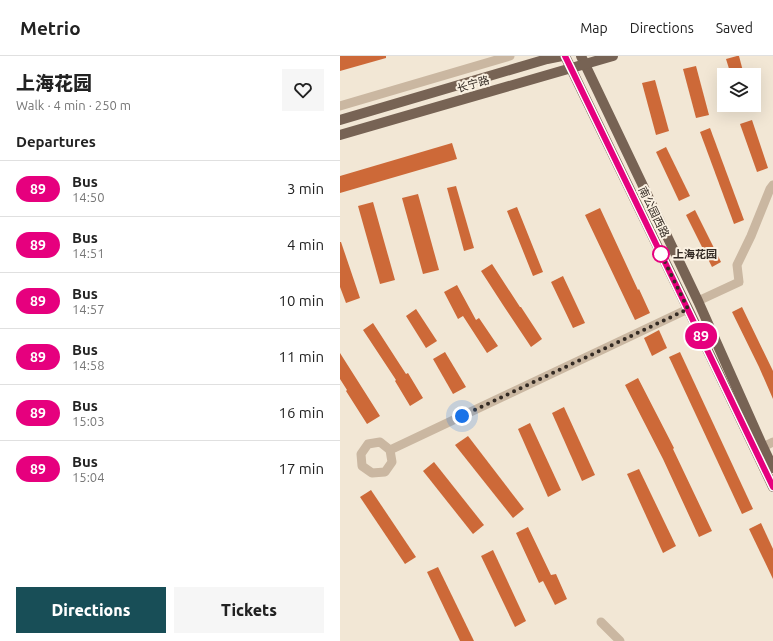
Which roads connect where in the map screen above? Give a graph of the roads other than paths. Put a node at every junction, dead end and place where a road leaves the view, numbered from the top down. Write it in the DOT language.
graph roads {
  1 [pos="510,56"];
  2 [pos="562,56"];
  3 [pos="565,56"];
  4 [pos="613,56"];
  5 [pos="583,60"];
  6 [pos="571,68"];
  7 [pos="340,106"];
  8 [pos="340,120"];
  9 [pos="340,135"];
  10 [pos="773,185"];
  11 [pos="698,301"];
  12 [pos="688,309"];
  13 [pos="773,442"];
  14 [pos="763,447"];
  15 [pos="390,450"];
  16 [pos="773,468"];
  17 [pos="773,487"];
  18 [pos="601,622"];
  19 [pos="620,641"];
  1 -- 7 [label="street"];
  2 -- 8 [label="main road, 长宁路"];
  3 -- 6 [label="main road, 南公园西路"];
  4 -- 5 [label="main road, 长宁路"];
  5 -- 6 [label="main road, 长宁路"];
  5 -- 11 [label="main road, 南公园西路"];
  6 -- 9 [label="main road, 长宁路"];
  6 -- 12 [label="main road, 南公园西路"];
  10 -- 11 [label="street"];
  11 -- 14 [label="main road, 南公园西路"];
  12 -- 15 [label="street"];
  12 -- 17 [label="main road, 南公园西路"];
  13 -- 14 [label="street"];
  14 -- 16 [label="main road, 南公园西路"];
  18 -- 19 [label="street"];
}
